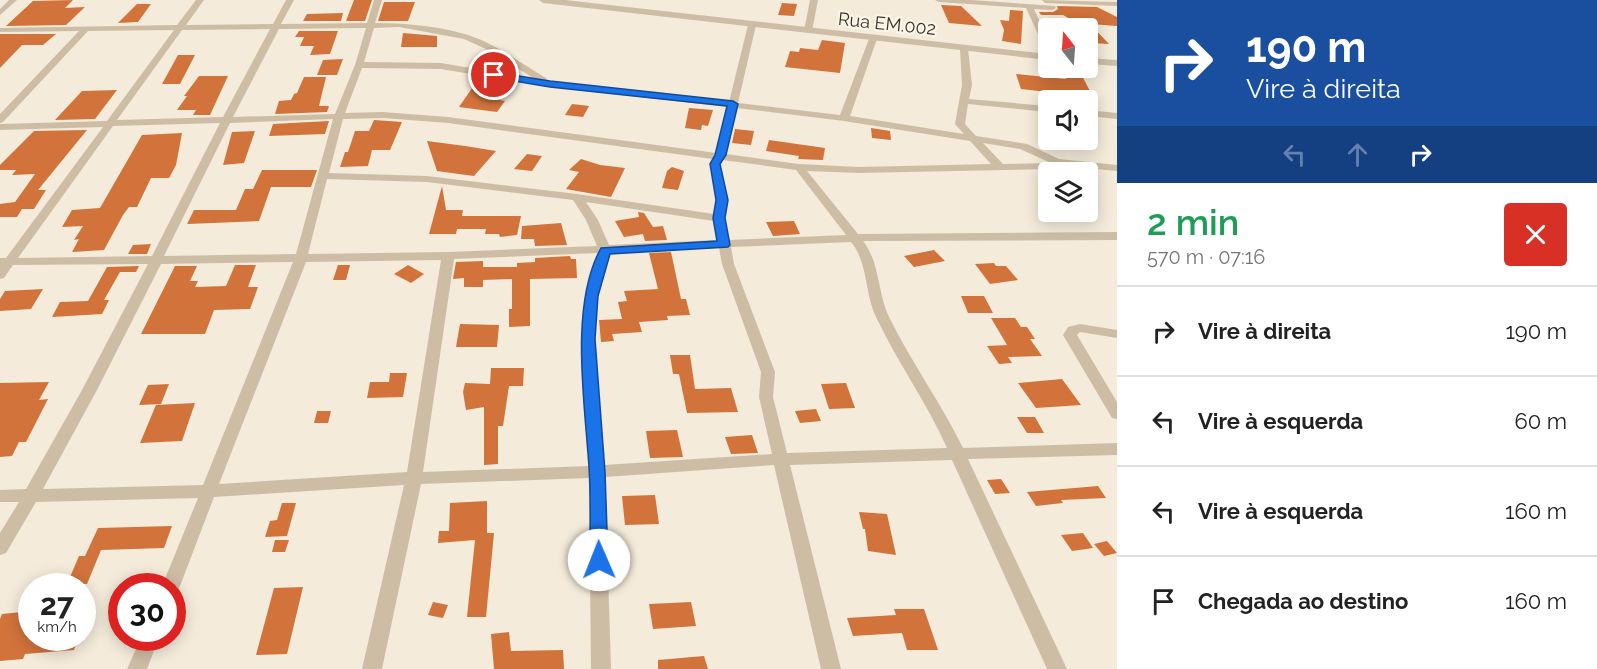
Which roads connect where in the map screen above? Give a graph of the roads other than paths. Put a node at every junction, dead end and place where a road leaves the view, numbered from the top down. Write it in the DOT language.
graph roads {
  1 [pos="13,0"];
  2 [pos="200,0"];
  3 [pos="290,0"];
  4 [pos="378,0"];
  5 [pos="543,0"];
  6 [pos="591,0"];
  7 [pos="814,0"];
  8 [pos="939,0"];
  9 [pos="1045,1"];
  10 [pos="1117,4"];
  11 [pos="1029,6"];
  12 [pos="0,13"];
  13 [pos="370,24"];
  14 [pos="276,25"];
  15 [pos="752,25"];
  16 [pos="1038,25"];
  17 [pos="181,27"];
  18 [pos="87,28"];
  19 [pos="809,29"];
  20 [pos="0,30"];
  21 [pos="873,39"];
  22 [pos="964,49"];
  23 [pos="1038,51"];
  24 [pos="1038,56"];
  25 [pos="1098,56"];
  26 [pos="1117,57"];
  27 [pos="1098,62"];
  28 [pos="1117,63"];
  29 [pos="359,65"];
  30 [pos="550,84"];
  31 [pos="966,101"];
  32 [pos="733,104"];
  33 [pos="1038,108"];
  34 [pos="1098,114"];
  35 [pos="339,116"];
  36 [pos="1117,116"];
  37 [pos="844,118"];
  38 [pos="227,119"];
  39 [pos="0,120"];
  40 [pos="112,122"];
  41 [pos="0,127"];
  42 [pos="973,137"];
  43 [pos="721,155"];
  44 [pos="1059,162"];
  45 [pos="1038,166"];
  46 [pos="799,167"];
  47 [pos="1000,167"];
  48 [pos="1098,167"];
  49 [pos="1117,168"];
  50 [pos="323,176"];
  51 [pos="577,197"];
  52 [pos="719,218"];
  53 [pos="1117,236"];
  54 [pos="853,238"];
  55 [pos="724,245"];
  56 [pos="605,250"];
  57 [pos="448,256"];
  58 [pos="301,258"];
  59 [pos="158,259"];
  60 [pos="5,262"];
  61 [pos="0,275"];
  62 [pos="1117,334"];
  63 [pos="1117,414"];
  64 [pos="1117,449"];
  65 [pos="959,455"];
  66 [pos="781,459"];
  67 [pos="597,472"];
  68 [pos="414,478"];
  69 [pos="211,491"];
  70 [pos="33,494"];
  71 [pos="0,496"];
  72 [pos="0,548"];
  73 [pos="176,573"];
  74 [pos="145,651"];
  75 [pos="137,669"];
  76 [pos="372,669"];
  77 [pos="602,669"];
  78 [pos="831,669"];
  79 [pos="1057,669"];
  1 -- 12 [label="street"];
  2 -- 17 [label="street"];
  3 -- 14 [label="street"];
  4 -- 13 [label="street"];
  5 -- 15 [label="street, Rua EM.002"];
  6 -- 19 [label="street, Rua EM.002"];
  7 -- 19 [label="street"];
  8 -- 11 [label="street"];
  9 -- 10 [label="street"];
  9 -- 11 [label="street"];
  11 -- 16 [label="street"];
  13 -- 14 [label="street"];
  13 -- 29 [label="street"];
  13 -- 30 [label="street"];
  14 -- 17 [label="street"];
  14 -- 38 [label="street"];
  15 -- 19 [label="street, Rua EM.002"];
  15 -- 32 [label="street"];
  17 -- 18 [label="street"];
  17 -- 40 [label="street"];
  18 -- 20 [label="street"];
  18 -- 39 [label="street"];
  19 -- 21 [label="street, Rua EM.002"];
  19 -- 23 [label="street, Rua EM.002"];
  21 -- 22 [label="street, Rua EM.002"];
  21 -- 37 [label="street"];
  22 -- 24 [label="street, Rua EM.002"];
  22 -- 31 [label="street"];
  25 -- 26 [label="street"];
  27 -- 28 [label="street"];
  29 -- 30 [label="street"];
  29 -- 35 [label="street"];
  30 -- 32 [label="street"];
  31 -- 33 [label="street"];
  31 -- 42 [label="street"];
  32 -- 37 [label="street"];
  32 -- 43 [label="street"];
  34 -- 36 [label="street"];
  35 -- 38 [label="street"];
  35 -- 43 [label="street"];
  35 -- 50 [label="street"];
  37 -- 42 [label="street"];
  38 -- 40 [label="street"];
  38 -- 59 [label="street"];
  40 -- 41 [label="street"];
  40 -- 60 [label="street"];
  42 -- 44 [label="street"];
  42 -- 47 [label="street"];
  43 -- 46 [label="street"];
  43 -- 52 [label="street"];
  45 -- 47 [label="street"];
  46 -- 47 [label="street"];
  46 -- 54 [label="street"];
  48 -- 49 [label="street"];
  50 -- 51 [label="street"];
  50 -- 58 [label="street"];
  51 -- 52 [label="street"];
  51 -- 56 [label="street"];
  52 -- 55 [label="street"];
  53 -- 54 [label="street"];
  54 -- 55 [label="street"];
  54 -- 65 [label="street"];
  55 -- 56 [label="street"];
  55 -- 66 [label="street"];
  56 -- 57 [label="street"];
  56 -- 67 [label="street"];
  57 -- 58 [label="street"];
  57 -- 68 [label="street"];
  58 -- 59 [label="street"];
  58 -- 69 [label="street"];
  59 -- 60 [label="street"];
  59 -- 70 [label="street"];
  60 -- 61 [label="street"];
  62 -- 63 [label="street"];
  64 -- 65 [label="street"];
  65 -- 66 [label="street"];
  65 -- 79 [label="street"];
  66 -- 67 [label="street"];
  66 -- 78 [label="street"];
  67 -- 68 [label="street"];
  67 -- 77 [label="street"];
  68 -- 69 [label="street"];
  68 -- 76 [label="street"];
  69 -- 70 [label="street"];
  69 -- 73 [label="street"];
  70 -- 71 [label="street"];
  70 -- 72 [label="street"];
  74 -- 75 [label="street"];
}
